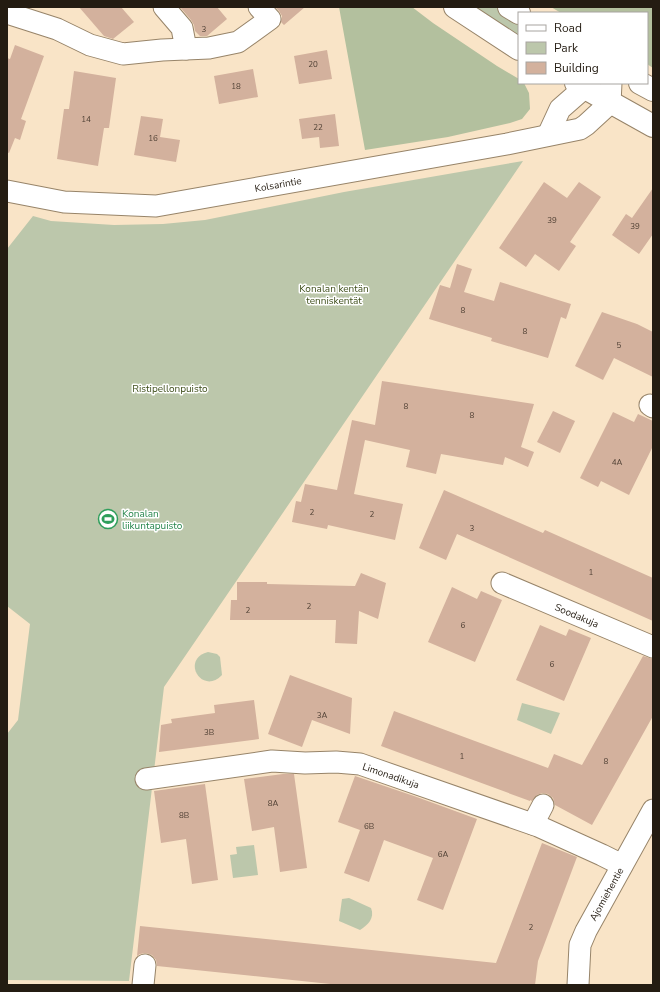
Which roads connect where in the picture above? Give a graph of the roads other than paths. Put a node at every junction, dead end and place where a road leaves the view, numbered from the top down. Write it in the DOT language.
graph roads {
  1 [pos="164,7"];
  2 [pos="259,7"];
  3 [pos="455,7"];
  4 [pos="509,7"];
  5 [pos="518,12"];
  6 [pos="7,13"];
  7 [pos="518,48"];
  8 [pos="186,49"];
  9 [pos="642,84"];
  10 [pos="583,85"];
  11 [pos="653,90"];
  12 [pos="611,93"];
  13 [pos="653,126"];
  14 [pos="548,135"];
  15 [pos="7,191"];
  16 [pos="502,583"];
  17 [pos="653,647"];
  18 [pos="146,779"];
  19 [pos="543,805"];
  20 [pos="653,810"];
  21 [pos="533,824"];
  22 [pos="622,865"];
  23 [pos="578,985"];
  1 -- 8 [label="street"];
  2 -- 8 [label="street"];
  3 -- 7 [label="main road"];
  4 -- 5 [label="main road"];
  6 -- 8 [label="street"];
  9 -- 11 [label="main road"];
  10 -- 12 [label="main road"];
  10 -- 14 [label="street"];
  12 -- 13 [label="main road"];
  12 -- 14 [label="street, Kolsarintie"];
  14 -- 15 [label="street, Kolsarintie"];
  16 -- 17 [label="street, Soodakuja"];
  18 -- 21 [label="street, Limonadikuja"];
  19 -- 21 [label="street"];
  20 -- 22 [label="street, Ajomiehentie"];
  21 -- 22 [label="street, Limonadikuja"];
  22 -- 23 [label="street, Ajomiehentie"];
}
